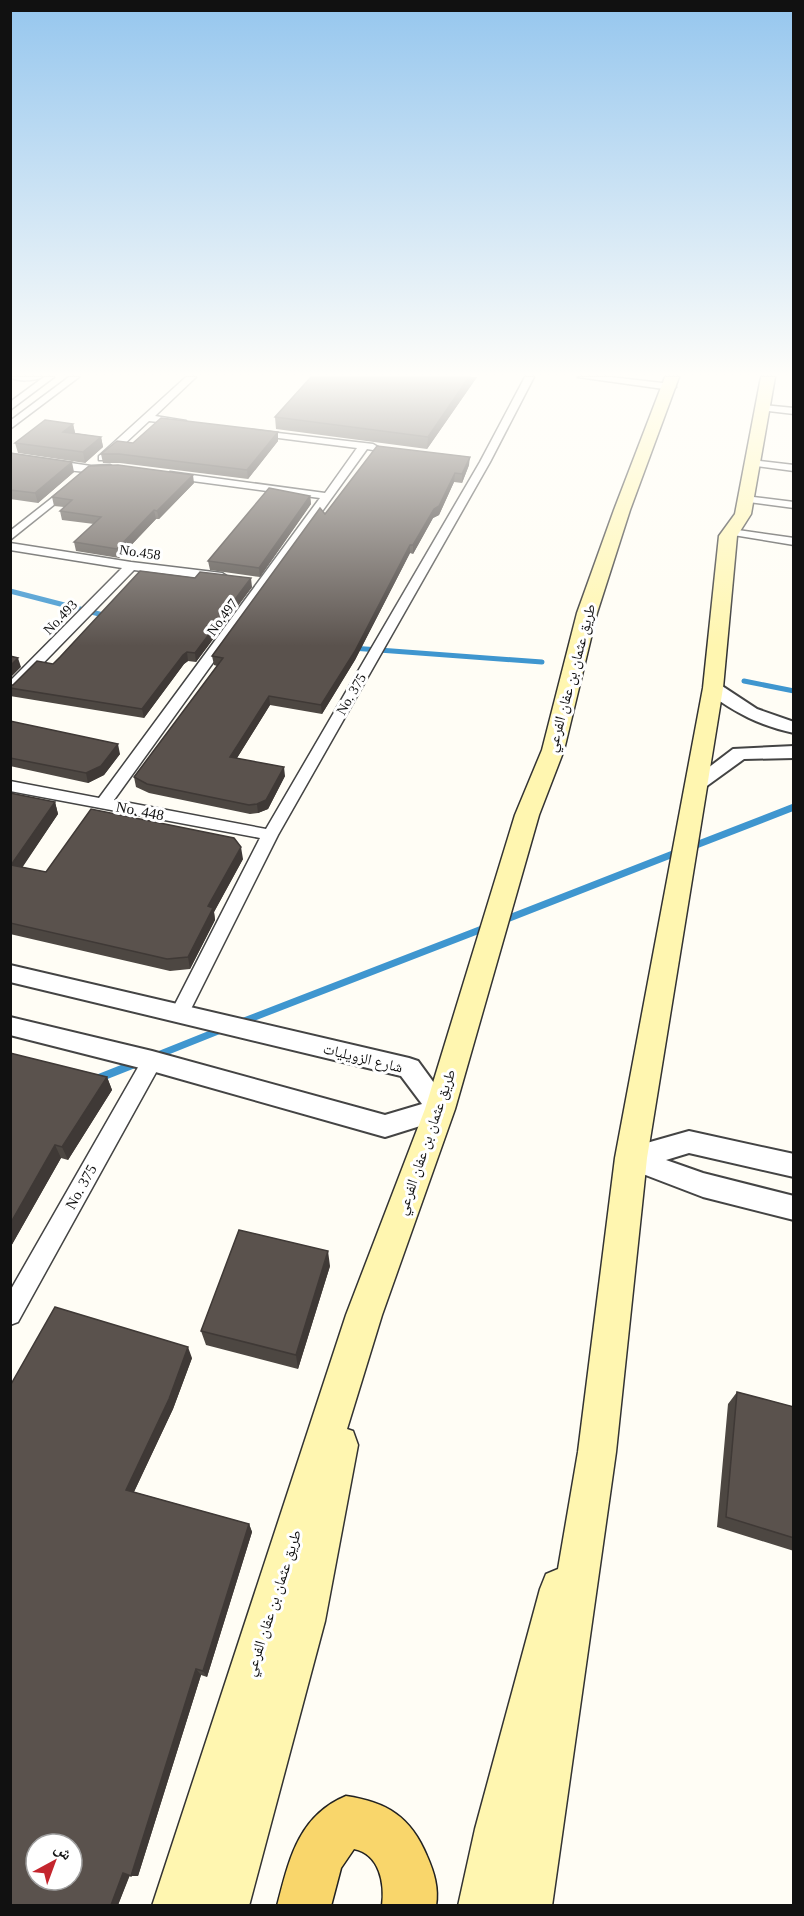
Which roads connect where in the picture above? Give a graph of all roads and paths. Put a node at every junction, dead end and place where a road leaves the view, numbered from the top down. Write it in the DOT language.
graph roads {
  1 [pos="74,466"];
  2 [pos="94,466"];
  3 [pos="348,466"];
  4 [pos="477,466"];
  5 [pos="639,466"];
  6 [pos="751,466"];
  7 [pos="120,468"];
  8 [pos="91,469"];
  9 [pos="154,472"];
  10 [pos="326,496"];
  11 [pos="746,499"];
  12 [pos="794,505"];
  13 [pos="730,532"];
  14 [pos="10,537"];
  15 [pos="794,542"];
  16 [pos="10,546"];
  17 [pos="131,566"];
  18 [pos="232,578"];
  19 [pos="713,688"];
  20 [pos="10,689"];
  21 [pos="787,727"];
  22 [pos="789,752"];
  23 [pos="697,783"];
  24 [pos="10,786"];
  25 [pos="103,804"];
  26 [pos="270,835"];
  27 [pos="10,974"];
  28 [pos="179,1014"];
  29 [pos="10,1026"];
  30 [pos="152,1061"];
  31 [pos="440,1109"];
  32 [pos="631,1158"];
  33 [pos="794,1166"];
  34 [pos="794,1208"];
  35 [pos="10,1314"];
  36 [pos="364,1315"];
  37 [pos="597,1452"];
  38 [pos="410,1901"];
  39 [pos="176,1905"];
  40 [pos="224,1905"];
  41 [pos="304,1905"];
  42 [pos="482,1905"];
  43 [pos="527,1905"];
  1 -- 8 [label="street"];
  2 -- 8 [label="street"];
  3 -- 10 [label="street, No.497"];
  4 -- 26 [label="street, No. 375"];
  5 -- 31 [label="main road, طريق عثمان بن عفان الفرعي"];
  6 -- 11 [label="main road"];
  7 -- 8 [label="street"];
  8 -- 14 [label="street"];
  9 -- 10 [label="street"];
  10 -- 25 [label="street, No.497"];
  11 -- 12 [label="street"];
  11 -- 13 [label="main road"];
  13 -- 15 [label="street"];
  13 -- 19 [label="main road"];
  16 -- 17 [label="street, No.458"];
  17 -- 18 [label="street, No.458"];
  17 -- 20 [label="street, No.493"];
  19 -- 21 [label="street"];
  19 -- 23 [label="main road"];
  21 -- 22 [label="street"];
  22 -- 23 [label="street"];
  23 -- 32 [label="main road"];
  24 -- 25 [label="street, No. 448"];
  25 -- 26 [label="street, No. 448"];
  26 -- 28 [label="street, No. 375"];
  27 -- 28 [label="street, شارع الزويليات"];
  28 -- 31 [label="street, شارع الزويليات"];
  29 -- 30 [label="street"];
  30 -- 31 [label="street"];
  30 -- 35 [label="street, No. 375"];
  31 -- 36 [label="main road, طريق عثمان بن عفان الفرعي"];
  32 -- 33 [label="street"];
  32 -- 34 [label="street"];
  32 -- 37 [label="main road"];
  36 -- 39 [label="main road, طريق عثمان بن عفان الفرعي"];
  36 -- 40 [label="main road"];
  37 -- 42 [label="main road"];
  37 -- 43 [label="main road"];
  38 -- 41 [label="main road"];
}
